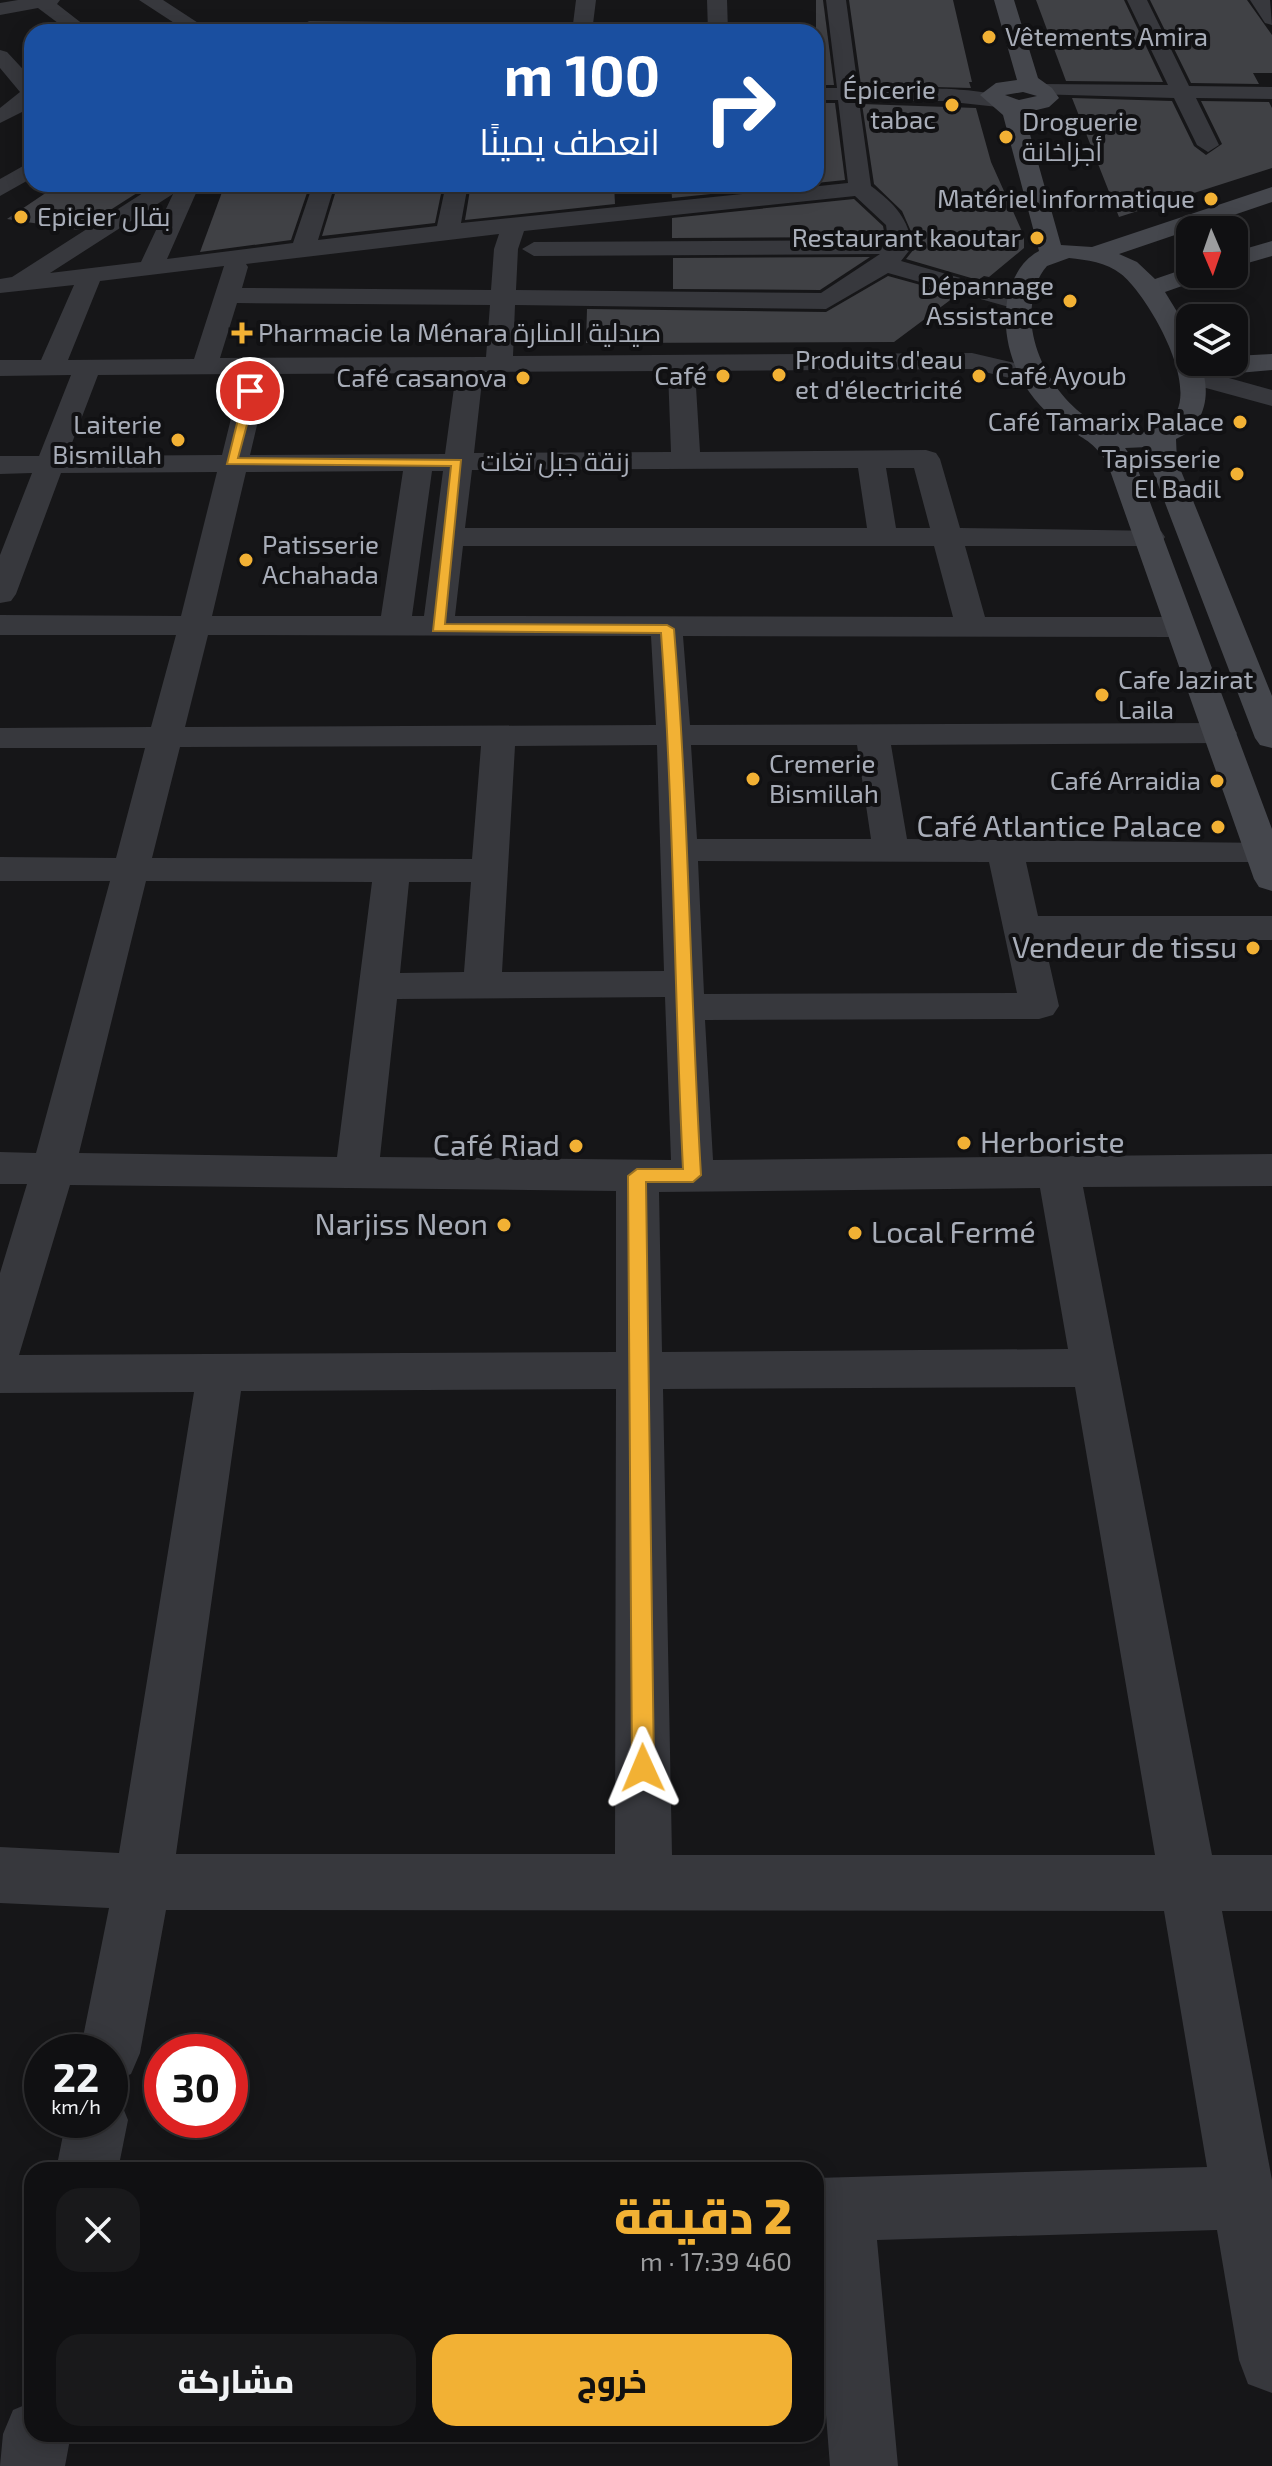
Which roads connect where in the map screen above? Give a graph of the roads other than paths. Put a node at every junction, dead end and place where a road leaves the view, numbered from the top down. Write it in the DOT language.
graph roads {
  1 [pos="149,0"];
  2 [pos="586,0"];
  3 [pos="717,0"];
  4 [pos="836,0"];
  5 [pos="1004,0"];
  6 [pos="1137,0"];
  7 [pos="1260,0"];
  8 [pos="43,1"];
  9 [pos="0,9"];
  10 [pos="1272,19"];
  11 [pos="73,24"];
  12 [pos="189,24"];
  13 [pos="583,24"];
  14 [pos="718,24"];
  15 [pos="0,56"];
  16 [pos="8,77"];
  17 [pos="998,90"];
  18 [pos="1272,93"];
  19 [pos="824,94"];
  20 [pos="849,94"];
  21 [pos="1042,96"];
  22 [pos="1184,96"];
  23 [pos="24,100"];
  24 [pos="1272,101"];
  25 [pos="0,117"];
  26 [pos="1045,128"];
  27 [pos="1208,145"];
  28 [pos="24,173"];
  29 [pos="0,189"];
  30 [pos="860,189"];
  31 [pos="824,190"];
  32 [pos="160,192"];
  33 [pos="185,192"];
  34 [pos="321,192"];
  35 [pos="456,192"];
  36 [pos="732,192"];
  37 [pos="1272,194"];
  38 [pos="448,232"];
  39 [pos="510,238"];
  40 [pos="1083,247"];
  41 [pos="1272,248"];
  42 [pos="303,250"];
  43 [pos="1051,252"];
  44 [pos="892,256"];
  45 [pos="1248,256"];
  46 [pos="239,258"];
  47 [pos="151,267"];
  48 [pos="90,276"];
  49 [pos="1176,280"];
  50 [pos="8,285"];
  51 [pos="1150,289"];
  52 [pos="227,295"];
  53 [pos="504,298"];
  54 [pos="1018,302"];
  55 [pos="1176,318"];
  56 [pos="1018,344"];
  57 [pos="1248,348"];
  58 [pos="1272,356"];
  59 [pos="972,361"];
  60 [pos="1272,362"];
  61 [pos="1248,363"];
  62 [pos="681,366"];
  63 [pos="484,367"];
  64 [pos="0,368"];
  65 [pos="51,368"];
  66 [pos="87,368"];
  67 [pos="204,368"];
  68 [pos="257,368"];
  69 [pos="1031,375"];
  70 [pos="1192,376"];
  71 [pos="1202,376"];
  72 [pos="1272,398"];
  73 [pos="1101,434"];
  74 [pos="1162,437"];
  75 [pos="871,461"];
  76 [pos="231,462"];
  77 [pos="419,462"];
  78 [pos="457,462"];
  79 [pos="686,462"];
  80 [pos="48,464"];
  81 [pos="0,465"];
  82 [pos="449,537"];
  83 [pos="1150,537"];
  84 [pos="883,538"];
  85 [pos="947,538"];
  86 [pos="0,594"];
  87 [pos="0,625"];
  88 [pos="194,626"];
  89 [pos="1180,627"];
  90 [pos="395,628"];
  91 [pos="438,628"];
  92 [pos="667,629"];
  93 [pos="972,629"];
  94 [pos="1220,733"];
  95 [pos="499,735"];
  96 [pos="675,735"];
  97 [pos="873,735"];
  98 [pos="166,736"];
  99 [pos="0,738"];
  100 [pos="1272,738"];
  101 [pos="890,849"];
  102 [pos="678,850"];
  103 [pos="1005,851"];
  104 [pos="1266,865"];
  105 [pos="0,869"];
  106 [pos="130,870"];
  107 [pos="392,871"];
  108 [pos="489,871"];
  109 [pos="1021,928"];
  110 [pos="1272,928"];
  111 [pos="378,986"];
  112 [pos="482,986"];
  113 [pos="682,996"];
  114 [pos="54,1167"];
  115 [pos="0,1168"];
  116 [pos="1272,1170"];
  117 [pos="357,1171"];
  118 [pos="1058,1171"];
  119 [pos="693,1175"];
  120 [pos="637,1176"];
  121 [pos="0,1348"];
  122 [pos="1093,1368"];
  123 [pos="639,1370"];
  124 [pos="221,1371"];
  125 [pos="0,1374"];
  126 [pos="0,1875"];
  127 [pos="143,1882"];
  128 [pos="1272,1883"];
  129 [pos="644,1884"];
  130 [pos="1189,1884"];
  131 [pos="114,2034"];
  132 [pos="93,2138"];
  133 [pos="89,2162"];
  134 [pos="1241,2198"];
  135 [pos="829,2210"];
  136 [pos="1272,2360"];
  137 [pos="36,2442"];
  138 [pos="31,2466"];
  139 [pos="864,2466"];
  1 -- 12 [label="street"];
  2 -- 13 [label="street"];
  3 -- 14 [label="street"];
  4 -- 20 [label="street"];
  5 -- 21 [label="street"];
  6 -- 22 [label="street"];
  7 -- 10 [label="street"];
  8 -- 9 [label="street"];
  8 -- 11 [label="street"];
  15 -- 16 [label="street"];
  17 -- 20 [label="street"];
  17 -- 21 [label="street"];
  17 -- 43 [label="street"];
  18 -- 22 [label="street"];
  19 -- 20 [label="street"];
  20 -- 30 [label="street"];
  21 -- 22 [label="street"];
  21 -- 26 [label="street"];
  22 -- 24 [label="street"];
  22 -- 27 [label="street"];
  23 -- 25 [label="street"];
  28 -- 29 [label="street"];
  30 -- 31 [label="street"];
  30 -- 44 [label="street"];
  32 -- 50 [label="street"];
  33 -- 47 [label="street"];
  34 -- 42 [label="street"];
  35 -- 38 [label="street"];
  36 -- 39 [label="street"];
  37 -- 40 [label="street"];
  38 -- 39 [label="street"];
  38 -- 42 [label="street"];
  39 -- 44 [label="street"];
  39 -- 53 [label="street"];
  40 -- 43 [label="street"];
  40 -- 51 [label="street"];
  41 -- 45 [label="street"];
  42 -- 46 [label="street"];
  43 -- 54 [label="street"];
  44 -- 53 [label="street"];
  44 -- 54 [label="street"];
  46 -- 47 [label="street"];
  46 -- 52 [label="street"];
  47 -- 48 [label="street"];
  48 -- 50 [label="street"];
  48 -- 65 [label="street"];
  49 -- 51 [label="street"];
  51 -- 55 [label="street"];
  52 -- 53 [label="street"];
  52 -- 67 [label="street"];
  53 -- 63 [label="street"];
  54 -- 56 [label="street"];
  56 -- 59 [label="street"];
  56 -- 69 [label="street"];
  57 -- 58 [label="street"];
  59 -- 62 [label="street"];
  59 -- 69 [label="street"];
  60 -- 61 [label="street"];
  62 -- 63 [label="street"];
  62 -- 79 [label="street"];
  63 -- 68 [label="street"];
  63 -- 78 [label="street"];
  64 -- 65 [label="street"];
  65 -- 66 [label="street"];
  66 -- 67 [label="street"];
  66 -- 80 [label="street"];
  67 -- 68 [label="street"];
  68 -- 76 [label="street"];
  69 -- 73 [label="street"];
  70 -- 74 [label="street"];
  71 -- 72 [label="street"];
  73 -- 74 [label="street"];
  73 -- 83 [label="street"];
  74 -- 100 [label="street"];
  75 -- 79 [label="street, زنقة جبل تغات"];
  75 -- 84 [label="street"];
  75 -- 85 [label="street, زنقة جبل تغات"];
  76 -- 77 [label="street, زنقة جبل تغات"];
  76 -- 80 [label="street, زنقة جبل تغات"];
  76 -- 88 [label="street"];
  77 -- 78 [label="street, زنقة جبل تغات"];
  77 -- 90 [label="street"];
  78 -- 79 [label="street, زنقة جبل تغات"];
  78 -- 82 [label="street"];
  80 -- 81 [label="street, زنقة جبل تغات"];
  80 -- 86 [label="street"];
  82 -- 84 [label="street"];
  82 -- 91 [label="street"];
  83 -- 85 [label="street"];
  83 -- 89 [label="street"];
  84 -- 85 [label="street"];
  85 -- 93 [label="street"];
  87 -- 88 [label="street"];
  88 -- 90 [label="street"];
  88 -- 98 [label="street"];
  89 -- 93 [label="street"];
  89 -- 94 [label="street"];
  90 -- 91 [label="street"];
  91 -- 92 [label="street"];
  92 -- 93 [label="street"];
  92 -- 96 [label="street"];
  94 -- 97 [label="street"];
  94 -- 104 [label="street"];
  95 -- 96 [label="street"];
  95 -- 98 [label="street"];
  95 -- 108 [label="street"];
  96 -- 97 [label="street"];
  96 -- 102 [label="street"];
  97 -- 101 [label="street"];
  98 -- 99 [label="street"];
  98 -- 106 [label="street"];
  101 -- 102 [label="street"];
  101 -- 103 [label="street"];
  102 -- 113 [label="street"];
  103 -- 104 [label="street"];
  103 -- 109 [label="street"];
  105 -- 106 [label="street"];
  106 -- 107 [label="street"];
  106 -- 114 [label="street"];
  107 -- 108 [label="street"];
  107 -- 111 [label="street"];
  108 -- 112 [label="street"];
  109 -- 110 [label="street"];
  109 -- 113 [label="street"];
  111 -- 112 [label="street"];
  111 -- 117 [label="street"];
  112 -- 113 [label="street"];
  113 -- 119 [label="street"];
  114 -- 115 [label="street"];
  114 -- 117 [label="street"];
  114 -- 121 [label="street"];
  116 -- 118 [label="street"];
  117 -- 120 [label="street"];
  118 -- 119 [label="street"];
  118 -- 122 [label="street"];
  119 -- 120 [label="street"];
  120 -- 123 [label="street"];
  122 -- 123 [label="street"];
  122 -- 130 [label="street"];
  123 -- 124 [label="street"];
  123 -- 129 [label="street"];
  124 -- 125 [label="street"];
  124 -- 127 [label="street"];
  126 -- 127 [label="street"];
  127 -- 129 [label="street"];
  127 -- 131 [label="street"];
  128 -- 130 [label="street"];
  129 -- 130 [label="street"];
  130 -- 134 [label="street"];
  132 -- 133 [label="street"];
  134 -- 135 [label="street"];
  134 -- 136 [label="street"];
  135 -- 139 [label="street"];
  137 -- 138 [label="street"];
}
